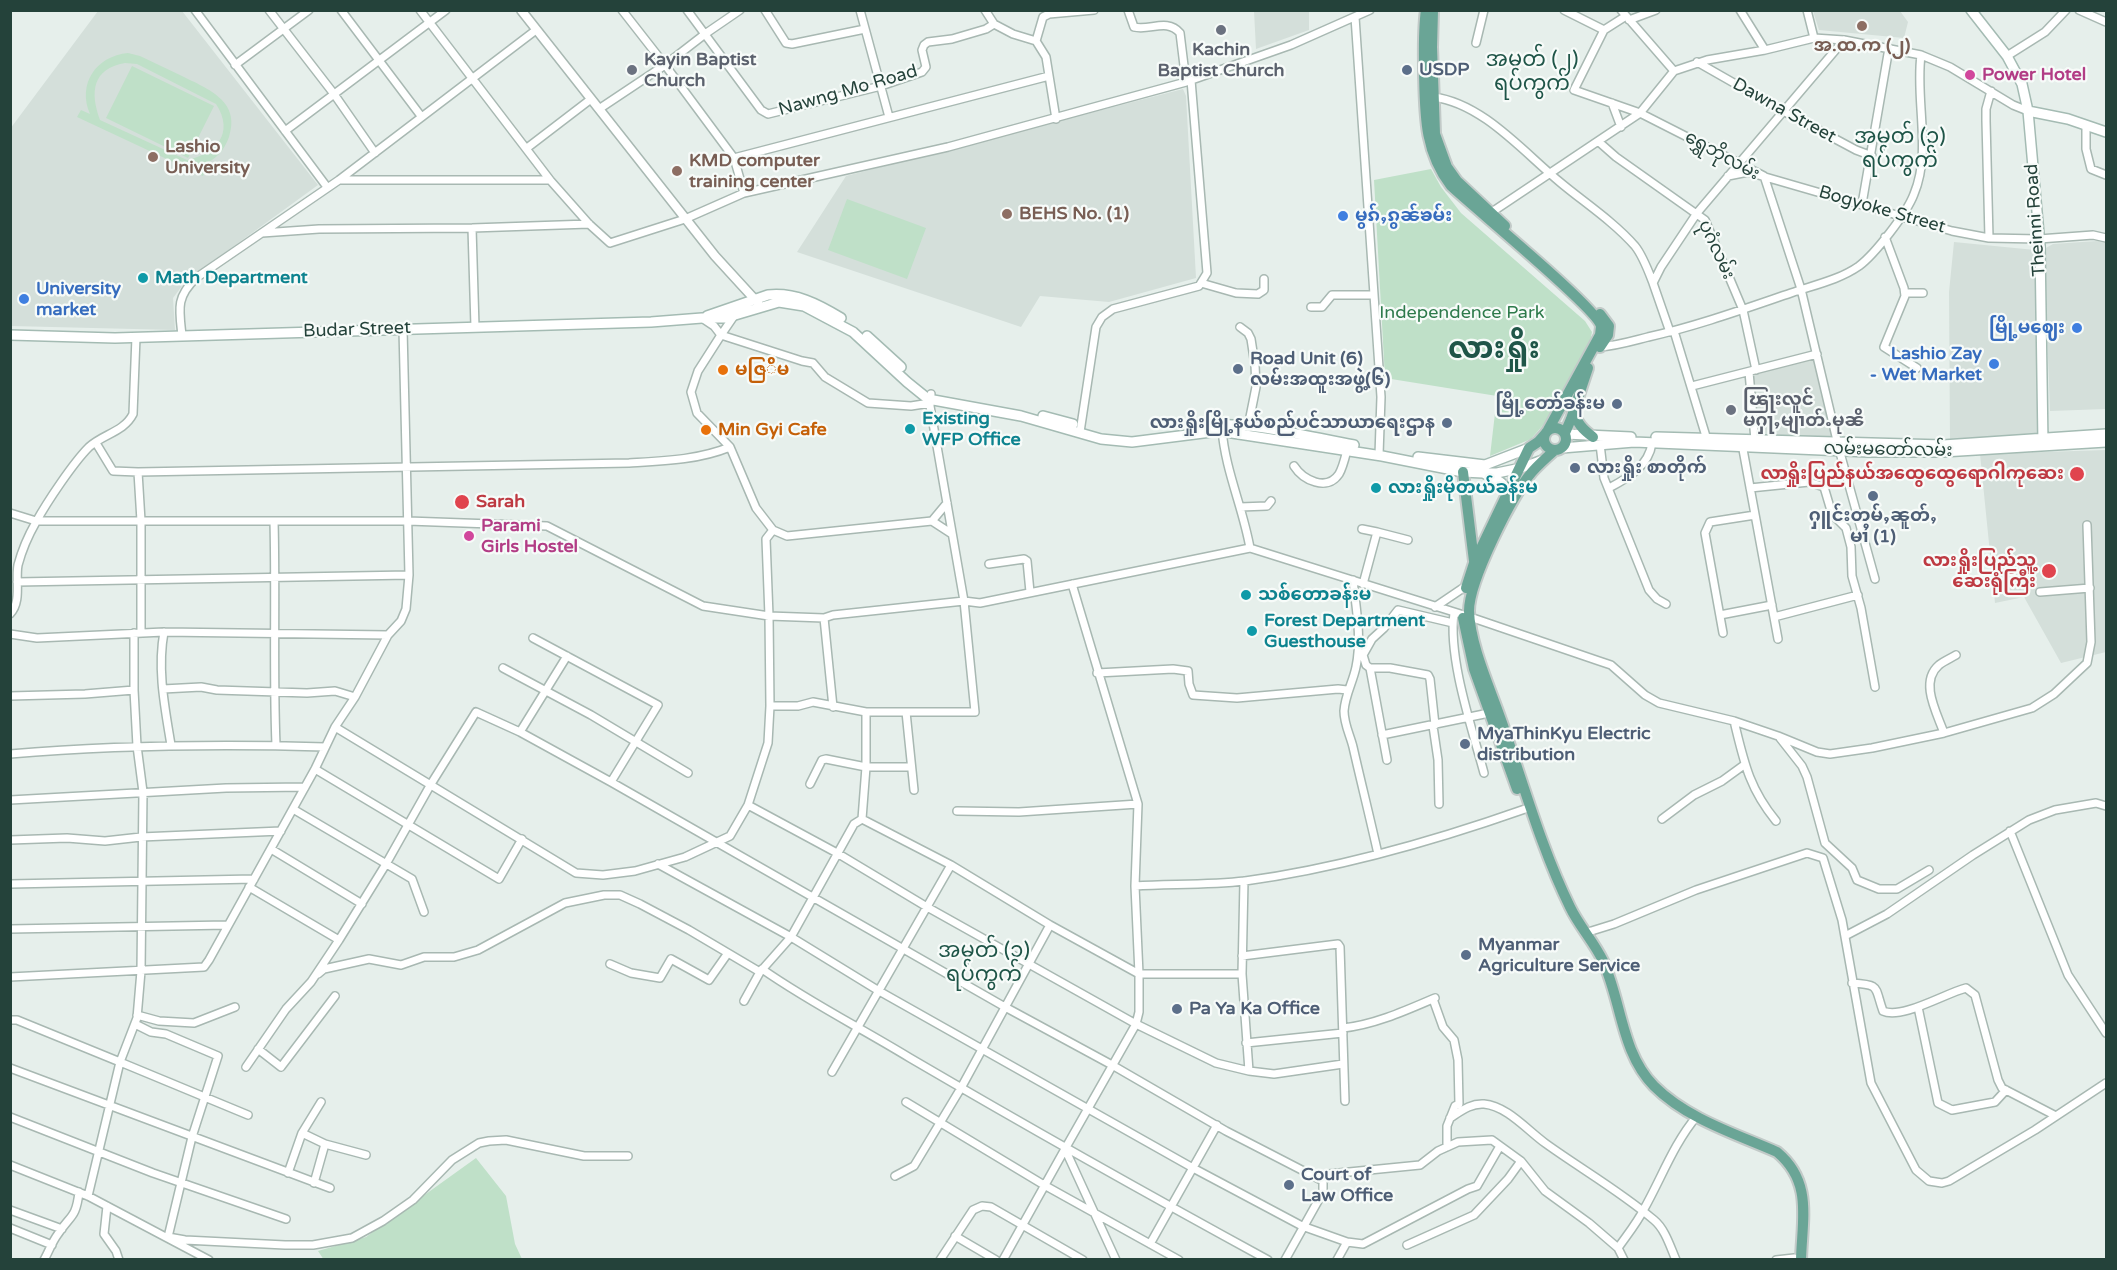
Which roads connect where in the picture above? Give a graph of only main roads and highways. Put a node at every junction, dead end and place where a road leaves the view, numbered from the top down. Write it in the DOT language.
graph roads {
  1 [pos="1426,10"];
  2 [pos="1433,10"];
  3 [pos="1971,10"];
  4 [pos="2028,111"];
  5 [pos="2106,132"];
  6 [pos="1488,215"];
  7 [pos="758,303"];
  8 [pos="702,318"];
  9 [pos="10,336"];
  10 [pos="1597,346"];
  11 [pos="1574,410"];
  12 [pos="1222,428"];
  13 [pos="1547,432"];
  14 [pos="1565,434"];
  15 [pos="2106,434"];
  16 [pos="1597,441"];
  17 [pos="1708,441"];
  18 [pos="2043,442"];
  19 [pos="2106,442"];
  20 [pos="1742,443"];
  21 [pos="1838,445"];
  22 [pos="1529,448"];
  23 [pos="1559,449"];
  24 [pos="1379,453"];
  25 [pos="1545,459"];
  26 [pos="1521,468"];
  27 [pos="1463,472"];
  28 [pos="1483,473"];
  29 [pos="1507,495"];
  30 [pos="1474,563"];
  31 [pos="1462,615"];
  32 [pos="1623,1023"];
  33 [pos="1797,1259"];
  1 -- 6 [label="main road"];
  2 -- 6 [label="main road"];
  3 -- 4 [label="main road, Theinni Road"];
  4 -- 5 [label="main road"];
  4 -- 18 [label="main road, Theinni Road"];
  6 -- 10 [label="main road"];
  7 -- 8 [label="main road"];
  7 -- 8 [label="main road"];
  7 -- 12 [label="main road"];
  8 -- 9 [label="main road, Budar Street"];
  10 -- 11 [label="main road"];
  10 -- 13 [label="main road"];
  11 -- 14 [label="main road"];
  11 -- 16 [label="main road"];
  12 -- 24 [label="main road"];
  12 -- 24 [label="main road"];
  13 -- 14 [label="main road"];
  13 -- 22 [label="main road"];
  13 -- 23 [label="main road"];
  14 -- 16 [label="main road, လမ်းမတော်လမ်း"];
  14 -- 23 [label="main road"];
  15 -- 18 [label="main road, လမ်းမတော်လမ်း"];
  16 -- 17 [label="main road, လမ်းမတော်လမ်း"];
  16 -- 17 [label="main road, လမ်းမတော်လမ်း"];
  16 -- 23 [label="main road, လမ်းမတော်လမ်း"];
  17 -- 20 [label="main road, လမ်းမတော်လမ်း"];
  18 -- 19 [label="main road, လမ်းမတော်လမ်း"];
  18 -- 21 [label="main road, လမ်းမတော်လမ်း"];
  20 -- 21 [label="main road, လမ်းမတော်လမ်း"];
  20 -- 21 [label="main road, လမ်းမတော်လမ်း"];
  22 -- 24 [label="main road"];
  22 -- 26 [label="main road"];
  23 -- 25 [label="main road"];
  24 -- 27 [label="main road"];
  25 -- 26 [label="main road"];
  25 -- 31 [label="main road"];
  26 -- 28 [label="main road"];
  26 -- 29 [label="main road"];
  27 -- 28 [label="main road"];
  27 -- 30 [label="main road"];
  28 -- 29 [label="main road"];
  29 -- 30 [label="main road"];
  30 -- 31 [label="main road"];
  31 -- 32 [label="main road"];
  31 -- 32 [label="main road"];
  32 -- 33 [label="main road"];
}
